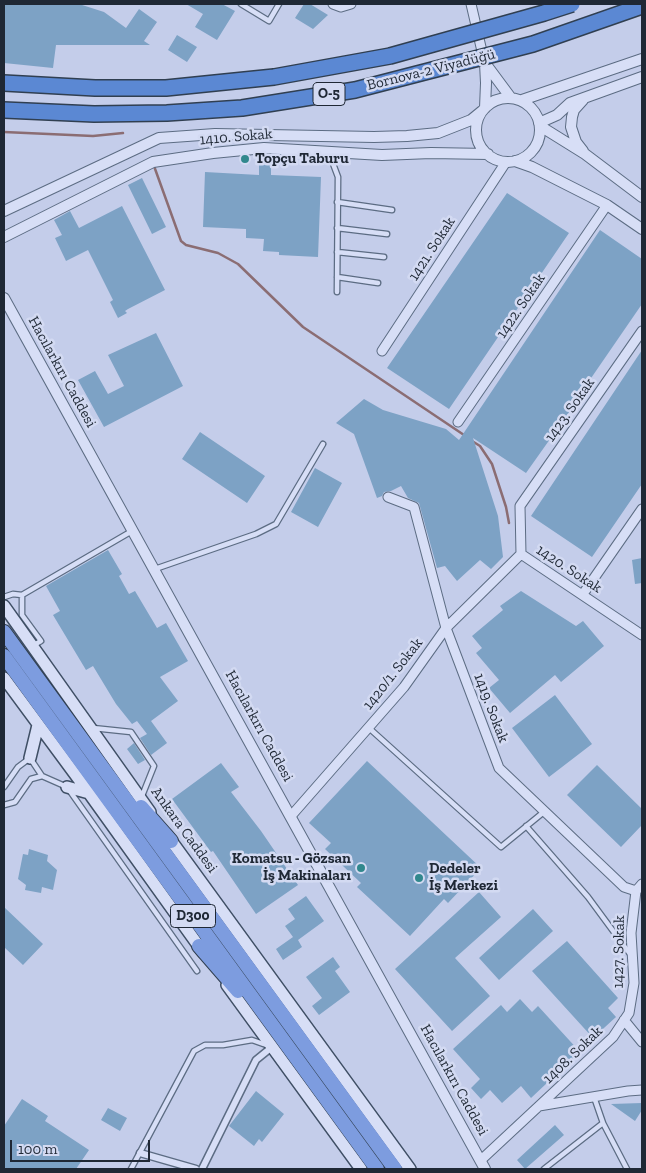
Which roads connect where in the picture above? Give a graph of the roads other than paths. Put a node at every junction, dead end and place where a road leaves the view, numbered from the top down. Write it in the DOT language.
graph roads {
  1 [pos="241,4"];
  2 [pos="279,4"];
  3 [pos="333,4"];
  4 [pos="350,4"];
  5 [pos="471,4"];
  6 [pos="572,4"];
  7 [pos="642,6"];
  8 [pos="642,59"];
  9 [pos="484,63"];
  10 [pos="642,77"];
  11 [pos="4,82"];
  12 [pos="586,97"];
  13 [pos="511,98"];
  14 [pos="522,100"];
  15 [pos="483,109"];
  16 [pos="4,110"];
  17 [pos="540,125"];
  18 [pos="329,151"];
  19 [pos="488,154"];
  20 [pos="585,154"];
  21 [pos="510,161"];
  22 [pos="642,197"];
  23 [pos="337,202"];
  24 [pos="607,205"];
  25 [pos="392,210"];
  26 [pos="4,211"];
  27 [pos="337,228"];
  28 [pos="642,229"];
  29 [pos="387,234"];
  30 [pos="4,237"];
  31 [pos="337,252"];
  32 [pos="384,257"];
  33 [pos="337,277"];
  34 [pos="378,283"];
  35 [pos="337,292"];
  36 [pos="4,298"];
  37 [pos="642,331"];
  38 [pos="382,351"];
  39 [pos="458,422"];
  40 [pos="323,444"];
  41 [pos="388,497"];
  42 [pos="520,506"];
  43 [pos="642,511"];
  44 [pos="133,530"];
  45 [pos="521,554"];
  46 [pos="155,569"];
  47 [pos="583,594"];
  48 [pos="22,595"];
  49 [pos="4,597"];
  50 [pos="4,606"];
  51 [pos="446,628"];
  52 [pos="4,632"];
  53 [pos="642,635"];
  54 [pos="32,646"];
  55 [pos="6,659"];
  56 [pos="4,678"];
  57 [pos="38,725"];
  58 [pos="368,727"];
  59 [pos="92,728"];
  60 [pos="86,745"];
  61 [pos="30,758"];
  62 [pos="42,776"];
  63 [pos="4,787"];
  64 [pos="67,787"];
  65 [pos="89,794"];
  66 [pos="141,799"];
  67 [pos="4,805"];
  68 [pos="545,811"];
  69 [pos="291,816"];
  70 [pos="526,826"];
  71 [pos="171,841"];
  72 [pos="639,888"];
  73 [pos="199,946"];
  74 [pos="633,957"];
  75 [pos="197,970"];
  76 [pos="624,1020"];
  77 [pos="642,1042"];
  78 [pos="272,1047"];
  79 [pos="296,1058"];
  80 [pos="642,1090"];
  81 [pos="594,1097"];
  82 [pos="539,1106"];
  83 [pos="603,1122"];
  84 [pos="140,1153"];
  85 [pos="483,1164"];
  86 [pos="131,1169"];
  87 [pos="196,1169"];
  88 [pos="202,1169"];
  89 [pos="361,1169"];
  90 [pos="377,1169"];
  91 [pos="395,1169"];
  92 [pos="410,1169"];
  93 [pos="544,1169"];
  94 [pos="627,1169"];
  1 -- 2 [label="lane"];
  3 -- 4 [label="street"];
  5 -- 9 [label="street"];
  6 -- 11 [label="highway, Bornova-2 Viyadüğü / O-5, bridge"];
  7 -- 16 [label="highway, Bornova-2 Viyadüğü / O-5, bridge"];
  8 -- 14 [label="street"];
  9 -- 13 [label="street"];
  9 -- 15 [label="street"];
  10 -- 12 [label="street"];
  12 -- 17 [label="street"];
  12 -- 20 [label="street"];
  13 -- 14 [label="street"];
  13 -- 15 [label="street"];
  14 -- 17 [label="street"];
  15 -- 19 [label="street"];
  15 -- 26 [label="street, 1410. Sokak"];
  17 -- 20 [label="street"];
  17 -- 21 [label="street"];
  18 -- 19 [label="street, 1410. Sokak"];
  18 -- 23 [label="lane"];
  18 -- 30 [label="street, 1410. Sokak"];
  19 -- 21 [label="street"];
  20 -- 22 [label="street"];
  21 -- 24 [label="street"];
  21 -- 38 [label="street, 1421. Sokak"];
  23 -- 25 [label="lane"];
  23 -- 27 [label="lane"];
  24 -- 28 [label="street"];
  24 -- 39 [label="street, 1422. Sokak"];
  27 -- 29 [label="lane"];
  27 -- 31 [label="lane"];
  31 -- 32 [label="lane"];
  31 -- 33 [label="lane"];
  33 -- 34 [label="lane"];
  33 -- 35 [label="lane"];
  36 -- 44 [label="street, Hacılarkırı Caddesi"];
  37 -- 42 [label="street, 1423. Sokak"];
  40 -- 46 [label="lane"];
  41 -- 51 [label="street, 1419. Sokak"];
  42 -- 45 [label="street, 1420. Sokak"];
  43 -- 47 [label="street"];
  44 -- 46 [label="street, Hacılarkırı Caddesi"];
  44 -- 48 [label="lane"];
  45 -- 47 [label="street, 1420. Sokak"];
  45 -- 51 [label="street, 1420/1. Sokak"];
  46 -- 69 [label="street, Hacılarkırı Caddesi"];
  47 -- 53 [label="street, 1420. Sokak"];
  48 -- 49 [label="lane"];
  48 -- 54 [label="lane"];
  50 -- 54 [label="main road, Ankara Caddesi"];
  51 -- 58 [label="street, 1420/1. Sokak"];
  51 -- 68 [label="street, 1419. Sokak"];
  52 -- 60 [label="highway, Ankara Caddesi / D300"];
  54 -- 59 [label="main road, Ankara Caddesi"];
  55 -- 79 [label="highway, D300"];
  56 -- 57 [label="main road"];
  57 -- 61 [label="main road"];
  57 -- 65 [label="main road"];
  58 -- 69 [label="street, 1420/1. Sokak"];
  58 -- 70 [label="lane"];
  59 -- 66 [label="main road, Ankara Caddesi"];
  59 -- 66 [label="lane"];
  60 -- 71 [label="highway"];
  60 -- 91 [label="highway, Ankara Caddesi / D300"];
  61 -- 62 [label="lane"];
  61 -- 63 [label="lane"];
  62 -- 64 [label="lane"];
  62 -- 67 [label="lane"];
  64 -- 65 [label="main road"];
  64 -- 75 [label="lane"];
  65 -- 73 [label="main road"];
  66 -- 71 [label="main road, Ankara Caddesi"];
  68 -- 70 [label="lane"];
  68 -- 72 [label="street, 1419. Sokak"];
  69 -- 85 [label="street, Hacılarkırı Caddesi"];
  70 -- 74 [label="lane"];
  71 -- 92 [label="main road, Ankara Caddesi"];
  72 -- 74 [label="street, 1427. Sokak"];
  73 -- 78 [label="main road"];
  73 -- 79 [label="highway"];
  74 -- 76 [label="street, 1427. Sokak"];
  76 -- 77 [label="street"];
  76 -- 82 [label="street, 1408. Sokak"];
  78 -- 84 [label="lane"];
  78 -- 88 [label="street"];
  78 -- 89 [label="main road"];
  79 -- 90 [label="highway, D300"];
  80 -- 81 [label="street, 1408. Sokak"];
  81 -- 82 [label="street, 1408. Sokak"];
  81 -- 83 [label="lane"];
  82 -- 85 [label="street, 1408. Sokak"];
  83 -- 93 [label="lane"];
  83 -- 94 [label="lane"];
  84 -- 86 [label="lane"];
  84 -- 87 [label="street"];
}
